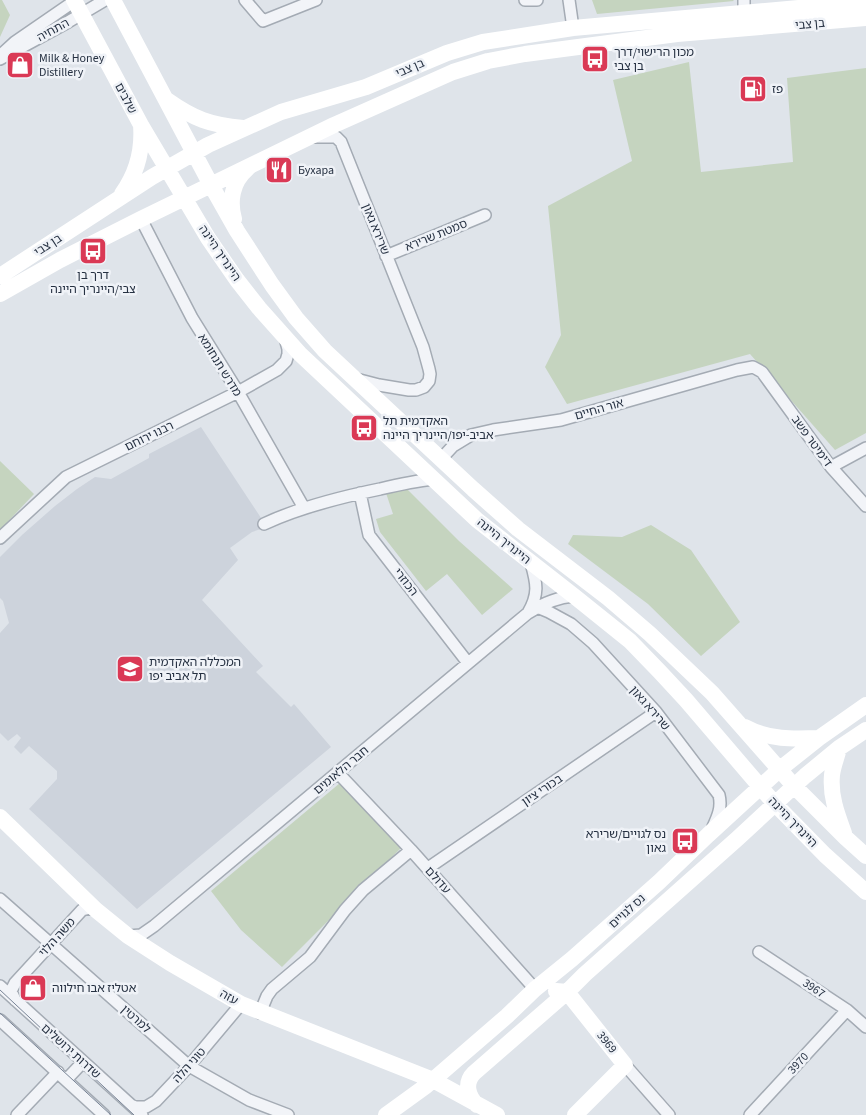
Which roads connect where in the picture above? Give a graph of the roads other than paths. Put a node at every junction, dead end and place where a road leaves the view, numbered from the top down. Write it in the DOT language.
graph roads {
  1 [pos="105,0"];
  2 [pos="113,0"];
  3 [pos="245,0"];
  4 [pos="316,0"];
  5 [pos="525,0"];
  6 [pos="536,0"];
  7 [pos="569,0"];
  8 [pos="866,2"];
  9 [pos="77,4"];
  10 [pos="744,6"];
  11 [pos="866,18"];
  12 [pos="573,28"];
  13 [pos="0,55"];
  14 [pos="0,59"];
  15 [pos="165,99"];
  16 [pos="141,125"];
  17 [pos="243,128"];
  18 [pos="309,137"];
  19 [pos="194,152"];
  20 [pos="250,166"];
  21 [pos="166,168"];
  22 [pos="211,185"];
  23 [pos="119,198"];
  24 [pos="184,198"];
  25 [pos="485,215"];
  26 [pos="141,219"];
  27 [pos="237,231"];
  28 [pos="386,256"];
  29 [pos="0,276"];
  30 [pos="0,294"];
  31 [pos="285,337"];
  32 [pos="762,372"];
  33 [pos="352,378"];
  34 [pos="238,392"];
  35 [pos="866,448"];
  36 [pos="441,459"];
  37 [pos="831,467"];
  38 [pos="433,479"];
  39 [pos="360,493"];
  40 [pos="866,506"];
  41 [pos="304,508"];
  42 [pos="264,524"];
  43 [pos="0,538"];
  44 [pos="532,563"];
  45 [pos="574,596"];
  46 [pos="533,610"];
  47 [pos="468,663"];
  48 [pos="866,705"];
  49 [pos="656,712"];
  50 [pos="741,725"];
  51 [pos="866,730"];
  52 [pos="819,738"];
  53 [pos="839,748"];
  54 [pos="780,769"];
  55 [pos="338,773"];
  56 [pos="794,786"];
  57 [pos="759,787"];
  58 [pos="774,804"];
  59 [pos="0,817"];
  60 [pos="708,835"];
  61 [pos="846,838"];
  62 [pos="411,850"];
  63 [pos="866,856"];
  64 [pos="428,868"];
  65 [pos="866,892"];
  66 [pos="0,898"];
  67 [pos="96,910"];
  68 [pos="154,926"];
  69 [pos="128,936"];
  70 [pos="50,943"];
  71 [pos="759,952"];
  72 [pos="155,953"];
  73 [pos="535,989"];
  74 [pos="567,992"];
  75 [pos="2,993"];
  76 [pos="16,1000"];
  77 [pos="241,1004"];
  78 [pos="847,1010"];
  79 [pos="260,1013"];
  80 [pos="0,1020"];
  81 [pos="866,1027"];
  82 [pos="83,1062"];
  83 [pos="625,1065"];
  84 [pos="189,1066"];
  85 [pos="62,1076"];
  86 [pos="433,1080"];
  87 [pos="478,1106"];
  88 [pos="132,1110"];
  89 [pos="17,1115"];
  90 [pos="104,1115"];
  91 [pos="288,1115"];
  92 [pos="386,1115"];
  93 [pos="497,1115"];
  94 [pos="575,1115"];
  95 [pos="669,1115"];
  96 [pos="750,1115"];
  1 -- 9 [label="street, התחיה"];
  2 -- 15 [label="main road"];
  3 -- 4 [label="street"];
  5 -- 6 [label="street"];
  7 -- 12 [label="street"];
  8 -- 10 [label="main road, בן צבי"];
  9 -- 13 [label="street, התחיה"];
  9 -- 14 [label="street, התחיה"];
  9 -- 16 [label="main road, שלבים"];
  10 -- 12 [label="main road, בן צבי"];
  11 -- 18 [label="main road, בן צבי"];
  12 -- 17 [label="main road, בן צבי"];
  15 -- 17 [label="main road"];
  15 -- 19 [label="main road"];
  16 -- 21 [label="main road, שלבים"];
  16 -- 23 [label="main road"];
  17 -- 19 [label="main road, בן צבי"];
  18 -- 20 [label="main road, בן צבי"];
  18 -- 28 [label="street, שרירא גאון"];
  19 -- 21 [label="main road, בן צבי"];
  19 -- 22 [label="main road, היינריך היינה"];
  20 -- 22 [label="main road, בן צבי"];
  20 -- 27 [label="main road"];
  21 -- 23 [label="main road, בן צבי"];
  21 -- 24 [label="main road, היינריך היינה"];
  22 -- 24 [label="main road, בן צבי"];
  22 -- 27 [label="main road, היינריך היינה"];
  23 -- 29 [label="main road, בן צבי"];
  24 -- 26 [label="main road, בן צבי"];
  24 -- 31 [label="main road, היינריך היינה"];
  25 -- 28 [label="street, סמטת שרירא"];
  26 -- 30 [label="main road, בן צבי"];
  26 -- 34 [label="street, מדרש תנחומא"];
  27 -- 33 [label="main road, היינריך היינה"];
  28 -- 33 [label="street, שרירא גאון"];
  31 -- 34 [label="street, רבנו ירוחם"];
  31 -- 38 [label="main road, היינריך היינה"];
  32 -- 36 [label="street, אור החיים"];
  32 -- 37 [label="street, דימיטר פשב"];
  33 -- 36 [label="main road, היינריך היינה"];
  34 -- 41 [label="street, מדרש תנחומא"];
  34 -- 43 [label="street, רבנו ירוחם"];
  35 -- 37 [label="street"];
  36 -- 50 [label="main road, היינריך היינה"];
  37 -- 40 [label="street, דימיטר פשב"];
  38 -- 39 [label="street"];
  38 -- 44 [label="main road, היינריך היינה"];
  39 -- 41 [label="street"];
  39 -- 47 [label="street, הכוזרי"];
  41 -- 42 [label="street"];
  44 -- 45 [label="main road, היינריך היינה"];
  44 -- 46 [label="street"];
  45 -- 46 [label="street, חבר הלאומים"];
  45 -- 57 [label="main road, היינריך היינה"];
  46 -- 47 [label="street, חבר הלאומים"];
  46 -- 49 [label="street, שרירא גאון"];
  47 -- 55 [label="street, חבר הלאומים"];
  48 -- 52 [label="main road, נס לגויים"];
  49 -- 60 [label="street, שרירא גאון"];
  49 -- 64 [label="street, בכורי ציון"];
  50 -- 52 [label="main road"];
  50 -- 54 [label="main road, היינריך היינה"];
  51 -- 53 [label="main road, נס לגויים"];
  52 -- 54 [label="main road, נס לגויים"];
  53 -- 56 [label="main road, נס לגויים"];
  53 -- 61 [label="main road"];
  54 -- 56 [label="main road, היינריך היינה"];
  54 -- 57 [label="main road, נס לגויים"];
  55 -- 62 [label="street, עדולם"];
  55 -- 68 [label="street, חבר הלאומים"];
  56 -- 58 [label="main road, נס לגויים"];
  56 -- 61 [label="main road, היינריך היינה"];
  57 -- 58 [label="main road, היינריך היינה"];
  57 -- 60 [label="main road, נס לגויים"];
  58 -- 65 [label="main road, היינריך היינה"];
  58 -- 74 [label="main road, נס לגויים"];
  59 -- 67 [label="main road, עזה"];
  60 -- 73 [label="main road, נס לגויים"];
  61 -- 63 [label="main road, היינריך היינה"];
  62 -- 64 [label="street, עדולם"];
  62 -- 79 [label="street"];
  64 -- 73 [label="street, עדולם"];
  66 -- 70 [label="street, למרטין"];
  67 -- 69 [label="main road, עזה"];
  67 -- 70 [label="street, משה הלוי"];
  68 -- 69 [label="street, חבר הלאומים"];
  68 -- 72 [label="street"];
  69 -- 72 [label="main road, עזה"];
  70 -- 76 [label="street, משה הלוי"];
  70 -- 84 [label="street, למרטין"];
  71 -- 78 [label="street, 3967"];
  72 -- 77 [label="main road, עזה"];
  73 -- 74 [label="main road"];
  73 -- 86 [label="main road, נס לגויים"];
  74 -- 83 [label="main road, 3969"];
  74 -- 87 [label="main road, נס לגויים"];
  75 -- 76 [label="street, שדרות ירושלים"];
  76 -- 82 [label="street, שדרות ירושלים"];
  77 -- 79 [label="main road, עזה"];
  77 -- 84 [label="street, טוני הלה"];
  78 -- 81 [label="street, 3967"];
  78 -- 96 [label="street, 3970"];
  79 -- 86 [label="main road, עזה"];
  80 -- 85 [label="street, שדרות ירושלים"];
  82 -- 85 [label="street"];
  82 -- 88 [label="street, שדרות ירושלים"];
  83 -- 94 [label="main road"];
  83 -- 95 [label="street, 3969"];
  84 -- 88 [label="street, טוני הלה"];
  84 -- 91 [label="street, למרטין"];
  85 -- 89 [label="street"];
  85 -- 90 [label="street, שדרות ירושלים"];
  86 -- 87 [label="main road, עזה"];
  86 -- 92 [label="main road, נס לגויים"];
  87 -- 93 [label="main road, עזה"];
}
